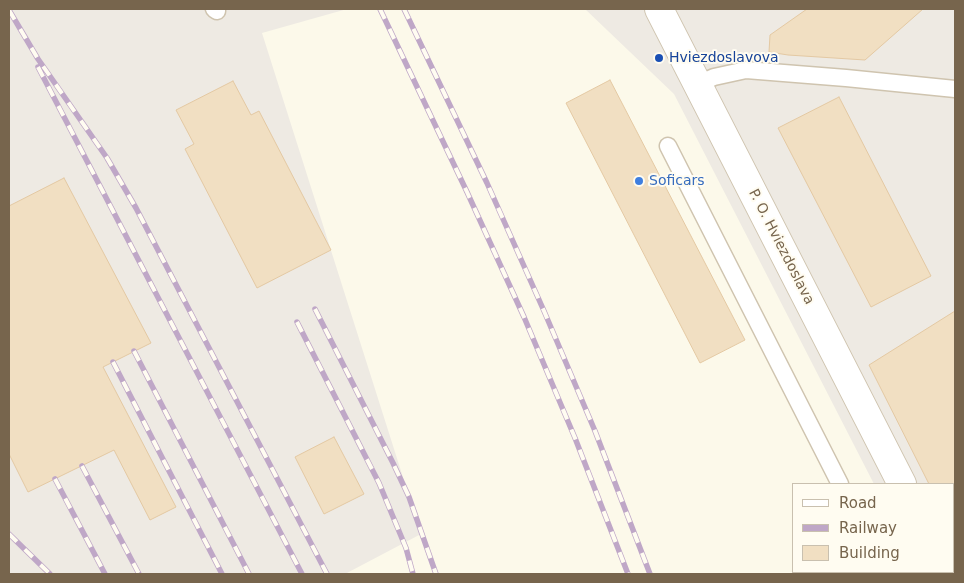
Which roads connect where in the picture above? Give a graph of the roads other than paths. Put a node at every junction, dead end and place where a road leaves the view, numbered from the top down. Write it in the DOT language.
graph roads {
  1 [pos="659,9"];
  2 [pos="698,84"];
  3 [pos="955,89"];
  4 [pos="668,146"];
  5 [pos="839,483"];
  6 [pos="901,483"];
  1 -- 2 [label="street, P. O. Hviezdoslava"];
  2 -- 3 [label="lane"];
  2 -- 6 [label="street, P. O. Hviezdoslava"];
  4 -- 5 [label="lane"];
}
